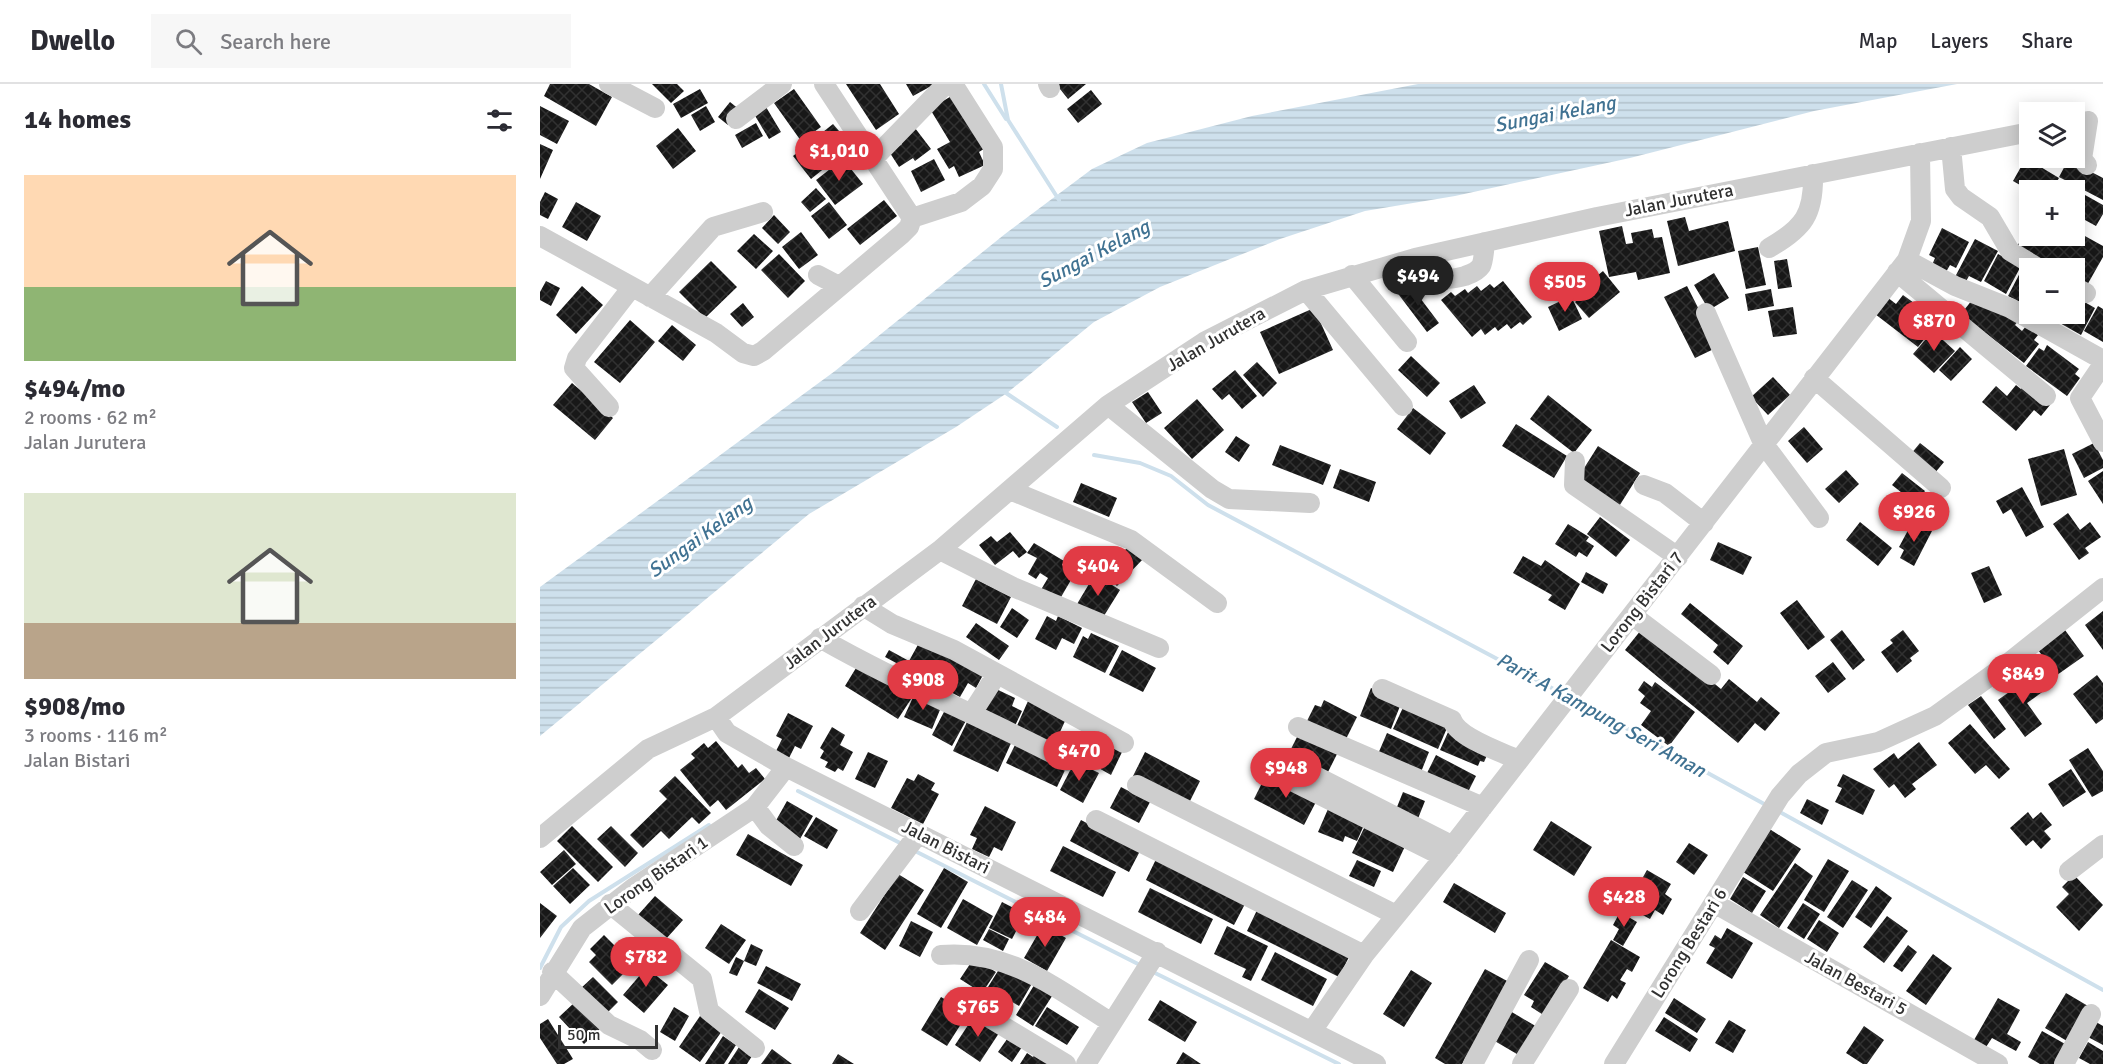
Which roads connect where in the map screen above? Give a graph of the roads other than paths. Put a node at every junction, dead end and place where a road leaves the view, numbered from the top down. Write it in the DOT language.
graph roads {
  1 [pos="609,84"];
  2 [pos="782,84"];
  3 [pos="824,84"];
  4 [pos="946,84"];
  5 [pos="953,84"];
  6 [pos="655,108"];
  7 [pos="736,119"];
  8 [pos="2089,120"];
  9 [pos="2019,134"];
  10 [pos="1951,147"];
  11 [pos="1920,153"];
  12 [pos="874,158"];
  13 [pos="2088,165"];
  14 [pos="1813,174"];
  15 [pos="763,212"];
  16 [pos="912,218"];
  17 [pos="540,236"];
  18 [pos="1485,242"];
  19 [pos="1769,248"];
  20 [pos="1415,258"];
  21 [pos="2020,258"];
  22 [pos="1902,266"];
  23 [pos="818,275"];
  24 [pos="1352,275"];
  25 [pos="839,286"];
  26 [pos="632,287"];
  27 [pos="1306,290"];
  28 [pos="650,297"];
  29 [pos="1706,314"];
  30 [pos="1407,342"];
  31 [pos="2103,362"];
  32 [pos="1814,378"];
  33 [pos="2046,396"];
  34 [pos="1108,405"];
  35 [pos="1403,406"];
  36 [pos="609,407"];
  37 [pos="2103,442"];
  38 [pos="1764,443"];
  39 [pos="1575,461"];
  40 [pos="1644,485"];
  41 [pos="1941,488"];
  42 [pos="1010,490"];
  43 [pos="1310,503"];
  44 [pos="1819,518"];
  45 [pos="1704,523"];
  46 [pos="940,550"];
  47 [pos="1678,556"];
  48 [pos="2103,588"];
  49 [pos="1217,603"];
  50 [pos="863,606"];
  51 [pos="1632,615"];
  52 [pos="820,638"];
  53 [pos="1158,648"];
  54 [pos="996,674"];
  55 [pos="1711,675"];
  56 [pos="1382,689"];
  57 [pos="972,713"];
  58 [pos="716,717"];
  59 [pos="1298,726"];
  60 [pos="1124,743"];
  61 [pos="1519,760"];
  62 [pos="1067,761"];
  63 [pos="786,767"];
  64 [pos="1281,767"];
  65 [pos="1137,785"];
  66 [pos="755,807"];
  67 [pos="1483,807"];
  68 [pos="1096,820"];
  69 [pos="916,837"];
  70 [pos="540,838"];
  71 [pos="2103,845"];
  72 [pos="794,846"];
  73 [pos="1448,852"];
  74 [pos="2068,871"];
  75 [pos="1714,903"];
  76 [pos="610,904"];
  77 [pos="860,911"];
  78 [pos="1396,915"];
  79 [pos="941,955"];
  80 [pos="1364,955"];
  81 [pos="1529,960"];
  82 [pos="1150,962"];
  83 [pos="552,972"];
  84 [pos="1569,989"];
  85 [pos="540,996"];
  86 [pos="983,1014"];
  87 [pos="2091,1014"];
  88 [pos="1112,1023"];
  89 [pos="1312,1031"];
  90 [pos="755,1048"];
  91 [pos="652,1050"];
  92 [pos="1066,1064"];
  93 [pos="1086,1064"];
  94 [pos="1376,1064"];
  95 [pos="1473,1064"];
  96 [pos="1522,1064"];
  97 [pos="1614,1064"];
  98 [pos="1998,1064"];
  99 [pos="2064,1064"];
  1 -- 6 [label="street"];
  2 -- 7 [label="street"];
  3 -- 12 [label="street"];
  4 -- 12 [label="street"];
  5 -- 16 [label="street"];
  8 -- 13 [label="street"];
  9 -- 10 [label="street, Jalan Jurutera"];
  10 -- 11 [label="street, Jalan Jurutera"];
  10 -- 21 [label="street"];
  11 -- 14 [label="street, Jalan Jurutera"];
  11 -- 22 [label="street, Lorong Bistari 7"];
  12 -- 16 [label="street"];
  14 -- 18 [label="street, Jalan Jurutera"];
  14 -- 19 [label="street"];
  15 -- 28 [label="street"];
  16 -- 25 [label="street"];
  17 -- 26 [label="street"];
  18 -- 20 [label="street, Jalan Jurutera"];
  18 -- 20 [label="street"];
  20 -- 24 [label="street, Jalan Jurutera"];
  22 -- 31 [label="street"];
  22 -- 32 [label="street, Lorong Bistari 7"];
  22 -- 33 [label="street"];
  23 -- 25 [label="street"];
  24 -- 27 [label="street, Jalan Jurutera"];
  24 -- 30 [label="street"];
  25 -- 28 [label="street"];
  26 -- 28 [label="street"];
  26 -- 36 [label="street"];
  27 -- 34 [label="street, Jalan Jurutera"];
  27 -- 35 [label="street"];
  29 -- 38 [label="street"];
  31 -- 37 [label="street"];
  32 -- 38 [label="street, Lorong Bistari 7"];
  32 -- 41 [label="street"];
  34 -- 42 [label="street, Jalan Jurutera"];
  34 -- 43 [label="street"];
  38 -- 44 [label="street"];
  38 -- 45 [label="street, Lorong Bistari 7"];
  39 -- 47 [label="street"];
  40 -- 45 [label="street"];
  42 -- 46 [label="street, Jalan Jurutera"];
  42 -- 49 [label="street"];
  45 -- 47 [label="street, Lorong Bistari 7"];
  46 -- 50 [label="street, Jalan Jurutera"];
  46 -- 53 [label="street"];
  47 -- 51 [label="street, Lorong Bistari 7"];
  48 -- 75 [label="street, Lorong Bestari 6"];
  50 -- 52 [label="street, Jalan Jurutera"];
  50 -- 54 [label="street"];
  51 -- 55 [label="street"];
  51 -- 61 [label="street, Lorong Bistari 7"];
  52 -- 57 [label="street"];
  52 -- 58 [label="street, Jalan Jurutera"];
  54 -- 57 [label="street"];
  54 -- 60 [label="street"];
  56 -- 61 [label="street"];
  57 -- 62 [label="street"];
  58 -- 63 [label="street, Jalan Bistari"];
  58 -- 70 [label="street, Jalan Jurutera"];
  59 -- 67 [label="street"];
  61 -- 67 [label="street, Lorong Bistari 7"];
  63 -- 66 [label="street, Lorong Bistari 1"];
  63 -- 69 [label="street, Jalan Bistari"];
  64 -- 73 [label="street"];
  65 -- 78 [label="street"];
  66 -- 72 [label="street"];
  66 -- 76 [label="street, Lorong Bistari 1"];
  67 -- 73 [label="street, Lorong Bistari 7"];
  68 -- 80 [label="street"];
  69 -- 77 [label="street"];
  69 -- 82 [label="street, Jalan Bistari"];
  71 -- 74 [label="street"];
  73 -- 78 [label="street, Lorong Bistari 7"];
  75 -- 97 [label="street, Lorong Bestari 6"];
  75 -- 98 [label="street, Jalan Bestari 5"];
  76 -- 83 [label="street, Lorong Bistari 1"];
  76 -- 90 [label="street"];
  78 -- 80 [label="street, Lorong Bistari 7"];
  79 -- 88 [label="street"];
  80 -- 89 [label="street, Lorong Bistari 7"];
  81 -- 95 [label="street"];
  82 -- 88 [label="street"];
  82 -- 89 [label="street, Jalan Bistari"];
  83 -- 85 [label="street, Lorong Bistari 1"];
  83 -- 91 [label="street"];
  84 -- 96 [label="street"];
  86 -- 92 [label="street"];
  87 -- 99 [label="street"];
  88 -- 93 [label="street"];
  89 -- 94 [label="street, Jalan Bistari"];
}
